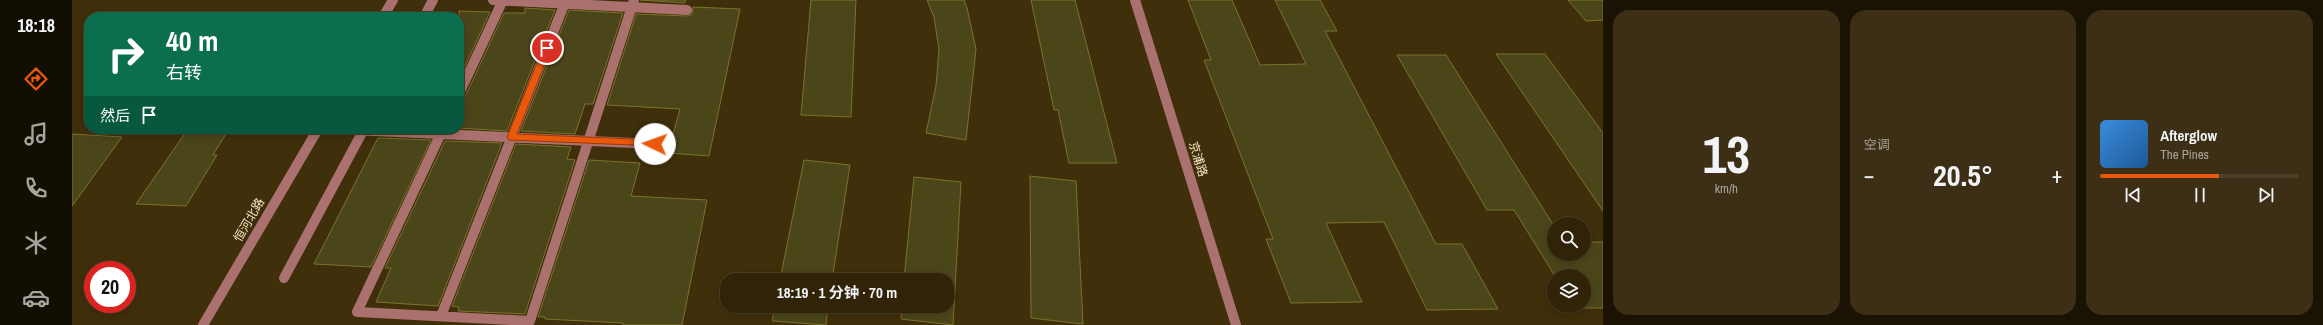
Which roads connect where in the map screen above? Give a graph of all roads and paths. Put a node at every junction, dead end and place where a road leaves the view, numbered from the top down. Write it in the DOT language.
graph roads {
  1 [pos="393,0"];
  2 [pos="433,0"];
  3 [pos="493,0"];
  4 [pos="503,0"];
  5 [pos="1135,0"];
  6 [pos="565,2"];
  7 [pos="632,4"];
  8 [pos="687,10"];
  9 [pos="386,12"];
  10 [pos="427,12"];
  11 [pos="464,83"];
  12 [pos="315,134"];
  13 [pos="362,134"];
  14 [pos="441,134"];
  15 [pos="464,134"];
  16 [pos="512,137"];
  17 [pos="589,141"];
  18 [pos="655,144"];
  19 [pos="284,278"];
  20 [pos="441,316"];
  21 [pos="203,325"];
  22 [pos="1236,325"];
  1 -- 9 [label="street"];
  2 -- 10 [label="street"];
  3 -- 4 [label="street"];
  4 -- 6 [label="street"];
  4 -- 11 [label="street"];
  5 -- 22 [label="street, 京浦路"];
  6 -- 7 [label="street"];
  6 -- 16 [label="street"];
  7 -- 8 [label="street"];
  7 -- 17 [label="street"];
  12 -- 21 [label="street, 恒河北路"];
  13 -- 19 [label="street"];
  14 -- 20 [label="street"];
  15 -- 16 [label="street"];
  16 -- 17 [label="street"];
  16 -- 20 [label="street"];
  17 -- 18 [label="street"];
  17 -- 20 [label="street"];
}
